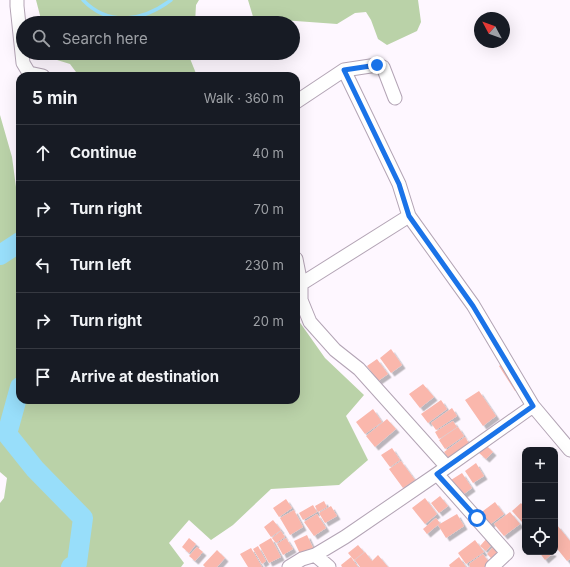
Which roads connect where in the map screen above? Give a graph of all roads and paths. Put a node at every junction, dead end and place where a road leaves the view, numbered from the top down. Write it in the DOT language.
graph roads {
  1 [pos="17,0"];
  2 [pos="19,16"];
  3 [pos="23,60"];
  4 [pos="344,70"];
  5 [pos="28,72"];
  6 [pos="395,98"];
  7 [pos="300,99"];
  8 [pos="409,216"];
  9 [pos="300,279"];
  10 [pos="301,284"];
  11 [pos="533,406"];
  12 [pos="570,450"];
  13 [pos="442,471"];
  14 [pos="315,555"];
  15 [pos="289,567"];
  16 [pos="329,567"];
  17 [pos="492,567"];
  1 -- 2 [label="street"];
  3 -- 5 [label="street"];
  4 -- 6 [label="street"];
  4 -- 7 [label="street"];
  4 -- 8 [label="street"];
  8 -- 10 [label="street"];
  8 -- 11 [label="street"];
  9 -- 10 [label="street"];
  10 -- 13 [label="street"];
  11 -- 12 [label="street"];
  11 -- 13 [label="street"];
  13 -- 14 [label="street"];
  13 -- 17 [label="street"];
  14 -- 15 [label="street"];
  14 -- 16 [label="street"];
}
